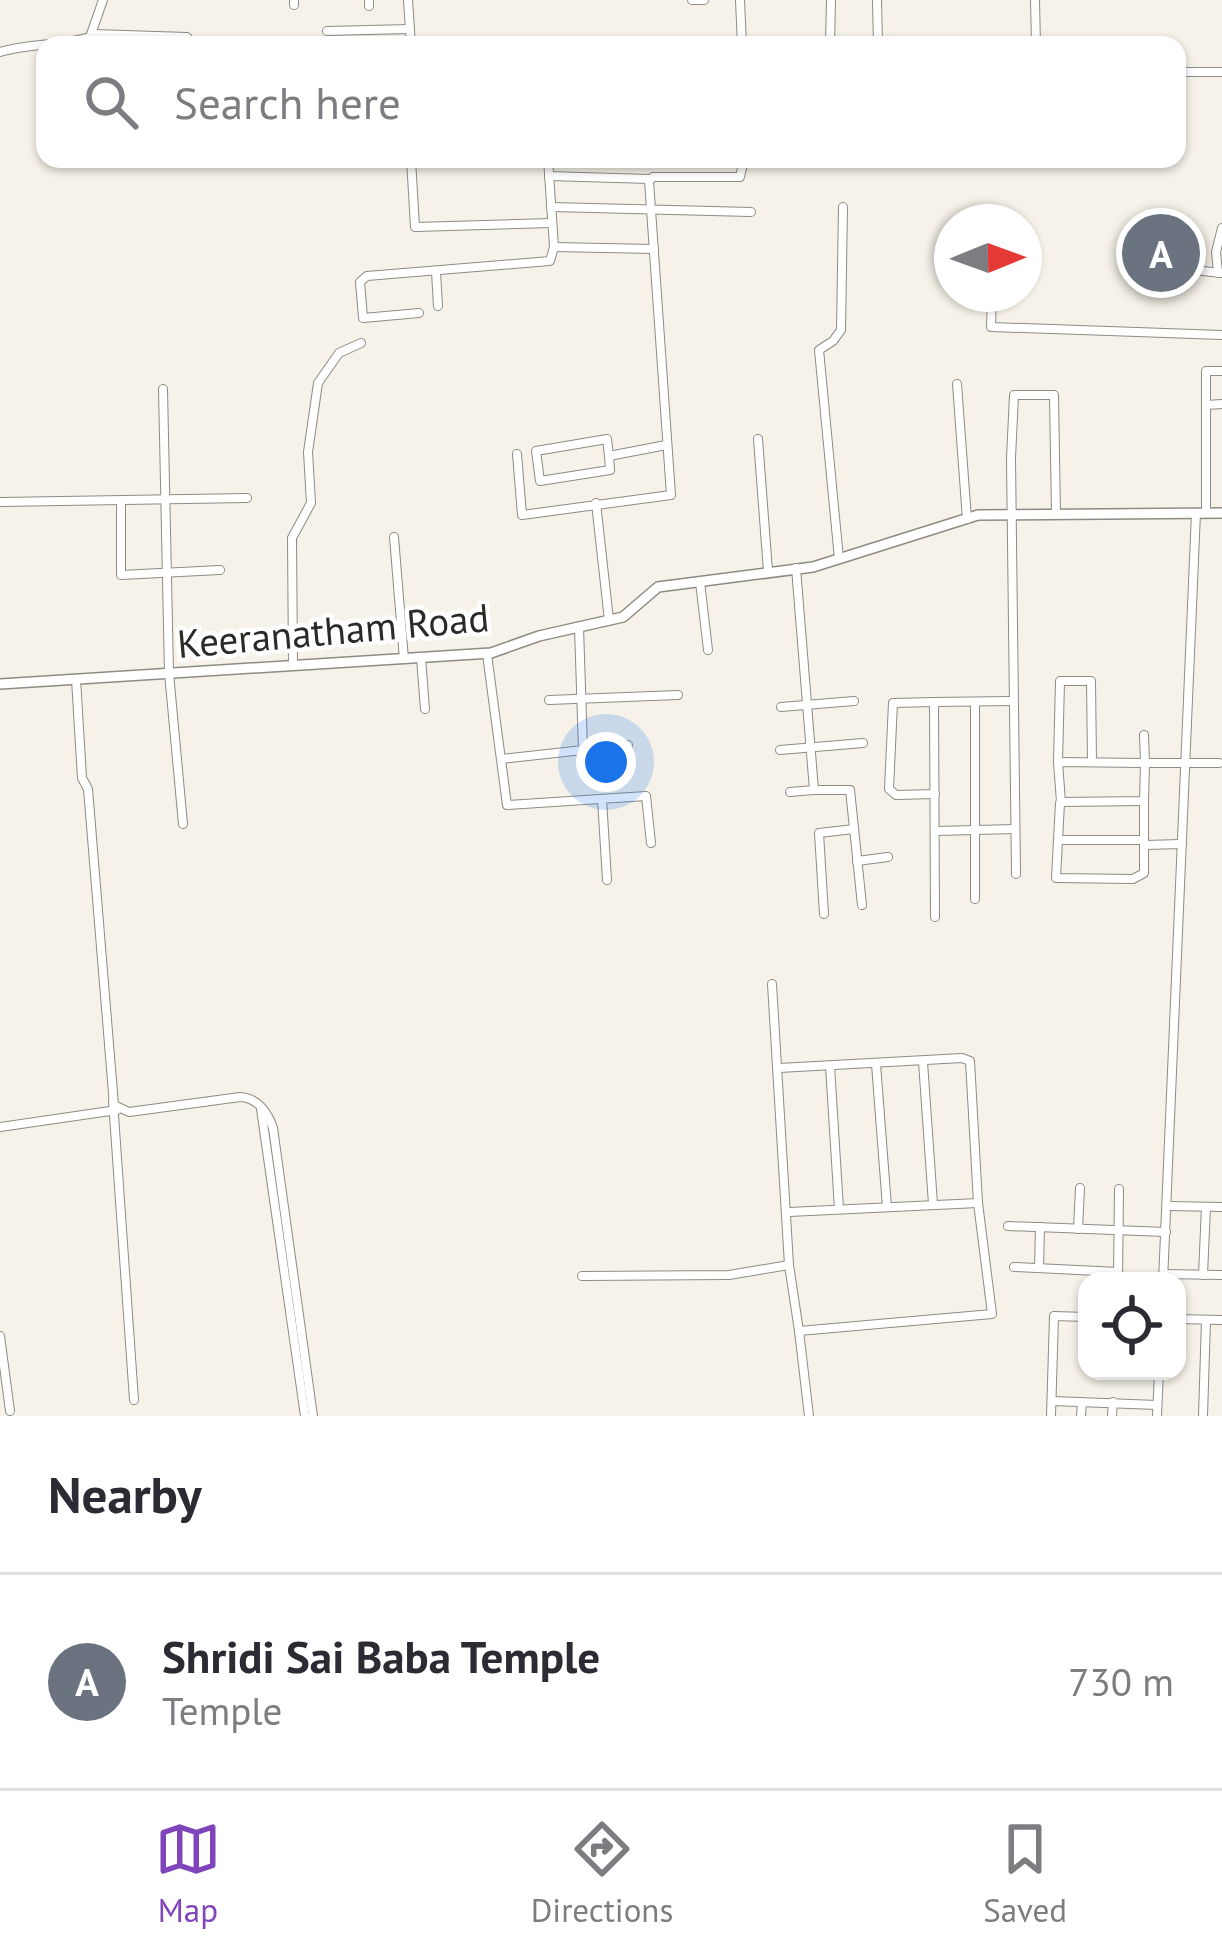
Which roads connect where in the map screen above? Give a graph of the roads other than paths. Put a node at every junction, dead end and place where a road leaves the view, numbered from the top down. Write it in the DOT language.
graph roads {
  1 [pos="103,0"];
  2 [pos="408,0"];
  3 [pos="692,0"];
  4 [pos="704,0"];
  5 [pos="740,0"];
  6 [pos="831,0"];
  7 [pos="877,0"];
  8 [pos="1035,0"];
  9 [pos="410,29"];
  10 [pos="327,31"];
  11 [pos="94,34"];
  12 [pos="88,36"];
  13 [pos="157,36"];
  14 [pos="410,36"];
  15 [pos="742,36"];
  16 [pos="830,36"];
  17 [pos="878,36"];
  18 [pos="1036,36"];
  19 [pos="36,43"];
  20 [pos="0,52"];
  21 [pos="1186,72"];
  22 [pos="1222,72"];
  23 [pos="412,168"];
  24 [pos="549,168"];
  25 [pos="742,168"];
  26 [pos="549,176"];
  27 [pos="650,178"];
  28 [pos="551,207"];
  29 [pos="843,207"];
  30 [pos="649,209"];
  31 [pos="752,212"];
  32 [pos="552,223"];
  33 [pos="1222,228"];
  34 [pos="554,248"];
  35 [pos="654,249"];
  36 [pos="1174,268"];
  37 [pos="436,272"];
  38 [pos="1220,273"];
  39 [pos="438,306"];
  40 [pos="991,312"];
  41 [pos="419,313"];
  42 [pos="1222,335"];
  43 [pos="361,343"];
  44 [pos="1222,371"];
  45 [pos="957,384"];
  46 [pos="163,389"];
  47 [pos="1222,404"];
  48 [pos="1206,405"];
  49 [pos="1222,431"];
  50 [pos="1206,432"];
  51 [pos="758,439"];
  52 [pos="667,445"];
  53 [pos="517,454"];
  54 [pos="609,456"];
  55 [pos="248,498"];
  56 [pos="166,500"];
  57 [pos="121,501"];
  58 [pos="0,502"];
  59 [pos="596,503"];
  60 [pos="1013,513"];
  61 [pos="1201,513"];
  62 [pos="1222,513"];
  63 [pos="1055,514"];
  64 [pos="967,519"];
  65 [pos="394,537"];
  66 [pos="839,559"];
  67 [pos="796,568"];
  68 [pos="220,570"];
  69 [pos="768,571"];
  70 [pos="168,572"];
  71 [pos="700,580"];
  72 [pos="609,620"];
  73 [pos="579,627"];
  74 [pos="708,650"];
  75 [pos="487,653"];
  76 [pos="404,658"];
  77 [pos="421,658"];
  78 [pos="293,665"];
  79 [pos="169,673"];
  80 [pos="76,679"];
  81 [pos="0,684"];
  82 [pos="678,695"];
  83 [pos="581,698"];
  84 [pos="549,700"];
  85 [pos="854,701"];
  86 [pos="1012,701"];
  87 [pos="934,702"];
  88 [pos="975,703"];
  89 [pos="805,705"];
  90 [pos="781,707"];
  91 [pos="425,709"];
  92 [pos="1144,735"];
  93 [pos="863,742"];
  94 [pos="628,746"];
  95 [pos="809,748"];
  96 [pos="583,750"];
  97 [pos="780,750"];
  98 [pos="501,759"];
  99 [pos="1058,762"];
  100 [pos="1092,762"];
  101 [pos="1145,763"];
  102 [pos="1185,763"];
  103 [pos="1219,763"];
  104 [pos="814,790"];
  105 [pos="790,792"];
  106 [pos="935,794"];
  107 [pos="602,799"];
  108 [pos="1144,801"];
  109 [pos="1060,802"];
  110 [pos="183,824"];
  111 [pos="854,829"];
  112 [pos="1015,829"];
  113 [pos="976,830"];
  114 [pos="936,832"];
  115 [pos="1060,840"];
  116 [pos="651,843"];
  117 [pos="1144,843"];
  118 [pos="1182,844"];
  119 [pos="888,857"];
  120 [pos="857,861"];
  121 [pos="1016,874"];
  122 [pos="608,880"];
  123 [pos="975,899"];
  124 [pos="862,905"];
  125 [pos="824,914"];
  126 [pos="935,916"];
  127 [pos="772,984"];
  128 [pos="923,1062"];
  129 [pos="876,1064"];
  130 [pos="830,1066"];
  131 [pos="779,1068"];
  132 [pos="116,1107"];
  133 [pos="0,1127"];
  134 [pos="1080,1188"];
  135 [pos="1119,1189"];
  136 [pos="978,1203"];
  137 [pos="933,1204"];
  138 [pos="1168,1206"];
  139 [pos="887,1207"];
  140 [pos="1206,1207"];
  141 [pos="1222,1207"];
  142 [pos="839,1209"];
  143 [pos="789,1213"];
  144 [pos="1008,1226"];
  145 [pos="1040,1227"];
  146 [pos="1078,1229"];
  147 [pos="1119,1231"];
  148 [pos="1166,1232"];
  149 [pos="789,1265"];
  150 [pos="1014,1267"];
  151 [pos="1039,1268"];
  152 [pos="1078,1272"];
  153 [pos="1118,1272"];
  154 [pos="1164,1272"];
  155 [pos="1203,1275"];
  156 [pos="582,1276"];
  157 [pos="1186,1276"];
  158 [pos="1222,1276"];
  159 [pos="1078,1316"];
  160 [pos="1186,1319"];
  161 [pos="1206,1320"];
  162 [pos="1222,1320"];
  163 [pos="799,1330"];
  164 [pos="0,1336"];
  165 [pos="1158,1380"];
  166 [pos="134,1400"];
  167 [pos="1052,1401"];
  168 [pos="1082,1402"];
  169 [pos="1113,1402"];
  170 [pos="1157,1405"];
  171 [pos="10,1411"];
  172 [pos="309,1416"];
  173 [pos="809,1416"];
  174 [pos="1051,1416"];
  175 [pos="1082,1416"];
  176 [pos="1112,1416"];
  177 [pos="1156,1416"];
  178 [pos="1203,1416"];
  1 -- 11 [label="street"];
  2 -- 9 [label="street"];
  3 -- 4 [label="street"];
  5 -- 15 [label="street"];
  6 -- 16 [label="street"];
  7 -- 17 [label="street"];
  8 -- 18 [label="street"];
  9 -- 10 [label="street"];
  9 -- 14 [label="street"];
  11 -- 12 [label="street"];
  11 -- 13 [label="street"];
  19 -- 20 [label="street"];
  21 -- 22 [label="street"];
  23 -- 32 [label="street"];
  24 -- 26 [label="street"];
  25 -- 27 [label="street"];
  26 -- 27 [label="street"];
  26 -- 28 [label="street"];
  27 -- 30 [label="street"];
  28 -- 30 [label="street"];
  28 -- 32 [label="street"];
  29 -- 66 [label="street"];
  30 -- 31 [label="street"];
  30 -- 35 [label="street"];
  32 -- 34 [label="street"];
  33 -- 38 [label="street"];
  34 -- 35 [label="street"];
  34 -- 37 [label="street"];
  35 -- 52 [label="street"];
  36 -- 38 [label="street"];
  37 -- 39 [label="street"];
  37 -- 41 [label="street"];
  40 -- 42 [label="street"];
  43 -- 78 [label="street"];
  44 -- 48 [label="street"];
  45 -- 64 [label="street"];
  46 -- 56 [label="street"];
  47 -- 48 [label="street"];
  48 -- 50 [label="street"];
  49 -- 50 [label="street"];
  50 -- 61 [label="street"];
  51 -- 69 [label="street"];
  52 -- 54 [label="street"];
  52 -- 59 [label="street"];
  53 -- 59 [label="street"];
  54 -- 54 [label="street"];
  55 -- 56 [label="street"];
  56 -- 57 [label="street"];
  56 -- 70 [label="street"];
  57 -- 58 [label="street"];
  57 -- 70 [label="street"];
  59 -- 72 [label="street"];
  60 -- 63 [label="street, Keeranatham Road"];
  60 -- 63 [label="street"];
  60 -- 64 [label="street, Keeranatham Road"];
  60 -- 86 [label="street"];
  61 -- 62 [label="street, Keeranatham Road"];
  61 -- 63 [label="street, Keeranatham Road"];
  61 -- 102 [label="street"];
  64 -- 66 [label="street, Keeranatham Road"];
  65 -- 76 [label="street"];
  66 -- 67 [label="street, Keeranatham Road"];
  67 -- 69 [label="street, Keeranatham Road"];
  67 -- 89 [label="street"];
  68 -- 70 [label="street"];
  69 -- 71 [label="street, Keeranatham Road"];
  70 -- 79 [label="street"];
  71 -- 72 [label="street, Keeranatham Road"];
  71 -- 74 [label="street"];
  72 -- 73 [label="street, Keeranatham Road"];
  73 -- 75 [label="street, Keeranatham Road"];
  73 -- 83 [label="street"];
  75 -- 77 [label="street, Keeranatham Road"];
  75 -- 98 [label="street"];
  76 -- 77 [label="street, Keeranatham Road"];
  76 -- 78 [label="street, Keeranatham Road"];
  77 -- 91 [label="street"];
  78 -- 79 [label="street, Keeranatham Road"];
  79 -- 80 [label="street, Keeranatham Road"];
  79 -- 110 [label="street"];
  80 -- 81 [label="street, Keeranatham Road"];
  80 -- 132 [label="street"];
  82 -- 83 [label="street"];
  83 -- 84 [label="street"];
  83 -- 96 [label="street"];
  85 -- 89 [label="street"];
  86 -- 88 [label="street"];
  86 -- 112 [label="street"];
  87 -- 88 [label="street"];
  87 -- 106 [label="street"];
  87 -- 106 [label="street"];
  88 -- 113 [label="street"];
  89 -- 90 [label="street"];
  89 -- 95 [label="street"];
  92 -- 101 [label="street"];
  93 -- 95 [label="street"];
  94 -- 96 [label="street"];
  95 -- 97 [label="street"];
  95 -- 104 [label="street"];
  96 -- 98 [label="street"];
  98 -- 107 [label="street"];
  99 -- 100 [label="street"];
  99 -- 100 [label="street"];
  99 -- 109 [label="street"];
  100 -- 101 [label="street"];
  101 -- 102 [label="street"];
  101 -- 108 [label="street"];
  102 -- 103 [label="street"];
  102 -- 118 [label="street"];
  104 -- 105 [label="street"];
  104 -- 111 [label="street"];
  106 -- 114 [label="street"];
  107 -- 116 [label="street"];
  107 -- 122 [label="street"];
  108 -- 109 [label="street"];
  108 -- 117 [label="street"];
  109 -- 115 [label="street"];
  111 -- 120 [label="street"];
  111 -- 125 [label="street"];
  112 -- 113 [label="street"];
  112 -- 121 [label="street"];
  113 -- 114 [label="street"];
  113 -- 123 [label="street"];
  114 -- 126 [label="street"];
  115 -- 117 [label="street"];
  115 -- 117 [label="street"];
  117 -- 118 [label="street"];
  118 -- 138 [label="street"];
  119 -- 120 [label="street"];
  120 -- 124 [label="street"];
  127 -- 131 [label="street"];
  128 -- 129 [label="street"];
  128 -- 136 [label="street"];
  128 -- 137 [label="street"];
  129 -- 130 [label="street"];
  129 -- 139 [label="street"];
  130 -- 131 [label="street"];
  130 -- 142 [label="street"];
  131 -- 143 [label="street"];
  132 -- 133 [label="street"];
  132 -- 166 [label="street"];
  132 -- 172 [label="street"];
  134 -- 146 [label="street"];
  135 -- 147 [label="street"];
  136 -- 137 [label="street"];
  136 -- 163 [label="street"];
  137 -- 139 [label="street"];
  138 -- 140 [label="street"];
  138 -- 148 [label="street"];
  139 -- 142 [label="street"];
  140 -- 141 [label="street"];
  140 -- 155 [label="street"];
  142 -- 143 [label="street"];
  143 -- 149 [label="street"];
  144 -- 145 [label="street"];
  145 -- 146 [label="street"];
  145 -- 151 [label="street"];
  146 -- 147 [label="street"];
  147 -- 148 [label="street"];
  147 -- 153 [label="street"];
  148 -- 154 [label="street"];
  149 -- 156 [label="street"];
  149 -- 163 [label="street"];
  150 -- 151 [label="street"];
  151 -- 152 [label="street"];
  155 -- 157 [label="street"];
  155 -- 158 [label="street"];
  159 -- 167 [label="street"];
  160 -- 161 [label="street"];
  161 -- 162 [label="street"];
  161 -- 178 [label="street"];
  163 -- 173 [label="street"];
  164 -- 171 [label="street"];
  165 -- 170 [label="street"];
  167 -- 168 [label="street"];
  167 -- 174 [label="street"];
  168 -- 169 [label="street"];
  168 -- 175 [label="street"];
  169 -- 170 [label="street"];
  169 -- 176 [label="street"];
  170 -- 177 [label="street"];
}
